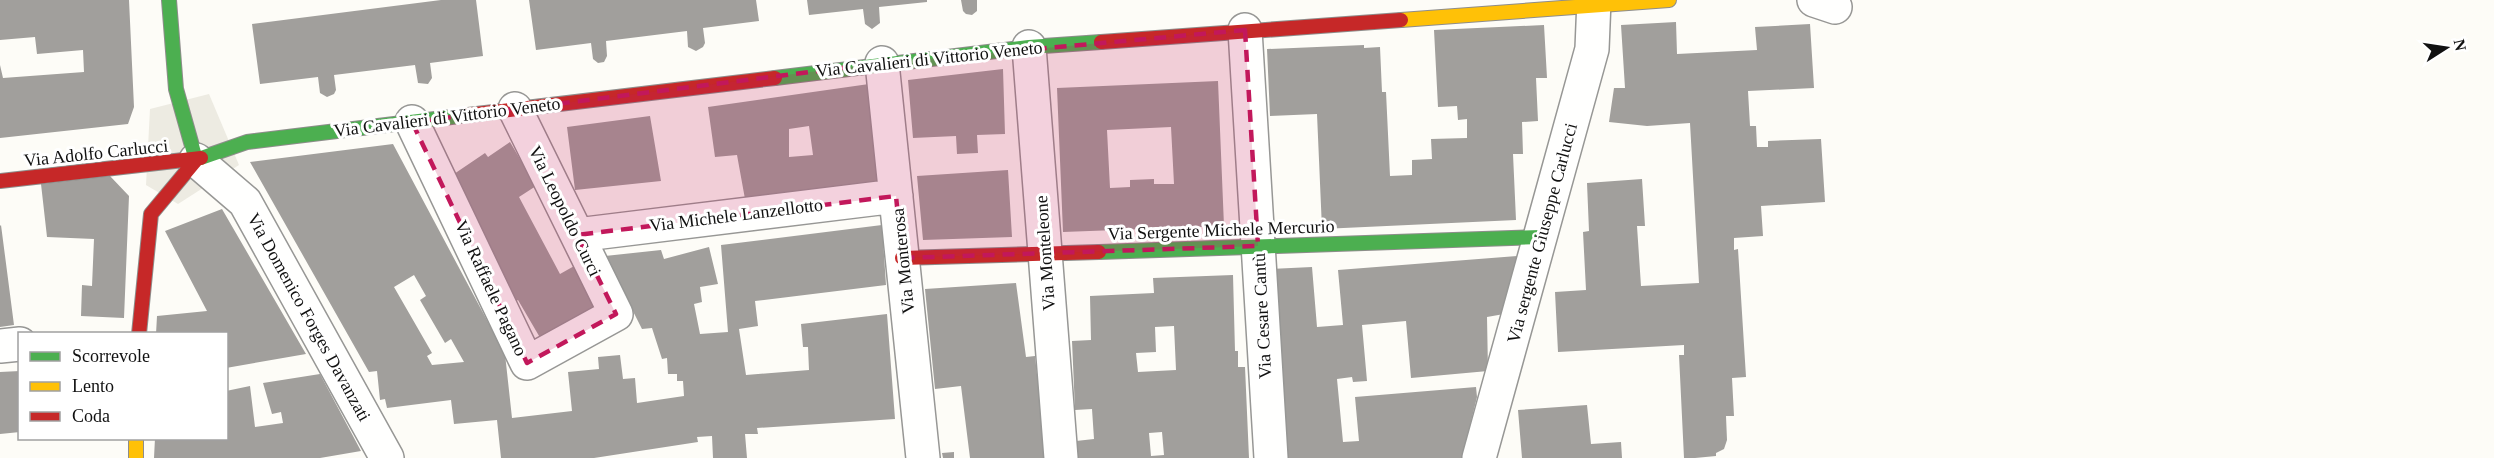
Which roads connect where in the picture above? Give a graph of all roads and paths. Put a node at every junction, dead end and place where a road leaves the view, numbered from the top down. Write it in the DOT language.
graph roads {
  1 [pos="169,0"];
  2 [pos="1668,0"];
  3 [pos="1594,3"];
  4 [pos="1245,30"];
  5 [pos="1029,47"];
  6 [pos="882,63"];
  7 [pos="515,109"];
  8 [pos="412,122"];
  9 [pos="196,160"];
  10 [pos="0,182"];
  11 [pos="896,196"];
  12 [pos="577,235"];
  13 [pos="1541,237"];
  14 [pos="1258,246"];
  15 [pos="1045,253"];
  16 [pos="902,258"];
  17 [pos="616,314"];
  18 [pos="139,332"];
  19 [pos="18,344"];
  20 [pos="0,346"];
  21 [pos="136,440"];
  22 [pos="136,458"];
  23 [pos="387,458"];
  24 [pos="923,458"];
  25 [pos="1061,458"];
  26 [pos="1271,458"];
  27 [pos="1479,458"];
  1 -- 9 [label="street"];
  2 -- 3 [label="street, Via Cavalieri di Vittorio Veneto"];
  3 -- 4 [label="street, Via Cavalieri di Vittorio Veneto"];
  3 -- 13 [label="street, Via sergente Giuseppe Carlucci"];
  4 -- 5 [label="street, Via Cavalieri di Vittorio Veneto"];
  4 -- 14 [label="street, Via Cesare Cantù"];
  5 -- 6 [label="street, Via Cavalieri di Vittorio Veneto"];
  5 -- 15 [label="street, Via Monteleone"];
  6 -- 7 [label="street, Via Cavalieri di Vittorio Veneto"];
  6 -- 11 [label="street, Via Monterosa"];
  7 -- 8 [label="street, Via Cavalieri di Vittorio Veneto"];
  7 -- 12 [label="street, Via Leopoldo Curci"];
  8 -- 9 [label="street, Via Cavalieri di Vittorio Veneto"];
  8 -- 17 [label="street, Via Raffaele Pagano"];
  9 -- 10 [label="street, Via Adolfo Carlucci"];
  9 -- 18 [label="street"];
  9 -- 23 [label="street, Via Domenico Forges Davanzati"];
  11 -- 12 [label="street, Via Michele Lanzellotto"];
  11 -- 16 [label="street, Via Monterosa"];
  12 -- 17 [label="street, Via Leopoldo Curci"];
  13 -- 14 [label="street, Via Sergente Michele Mercurio"];
  13 -- 27 [label="street, Via sergente Giuseppe Carlucci"];
  14 -- 15 [label="street, Via Sergente Michele Mercurio"];
  14 -- 26 [label="street, Via Cesare Cantù"];
  15 -- 16 [label="street, Via Sergente Michele Mercurio"];
  15 -- 25 [label="street, Via Monteleone"];
  16 -- 24 [label="street, Via Monterosa"];
  19 -- 20 [label="street"];
  21 -- 22 [label="street"];
}
